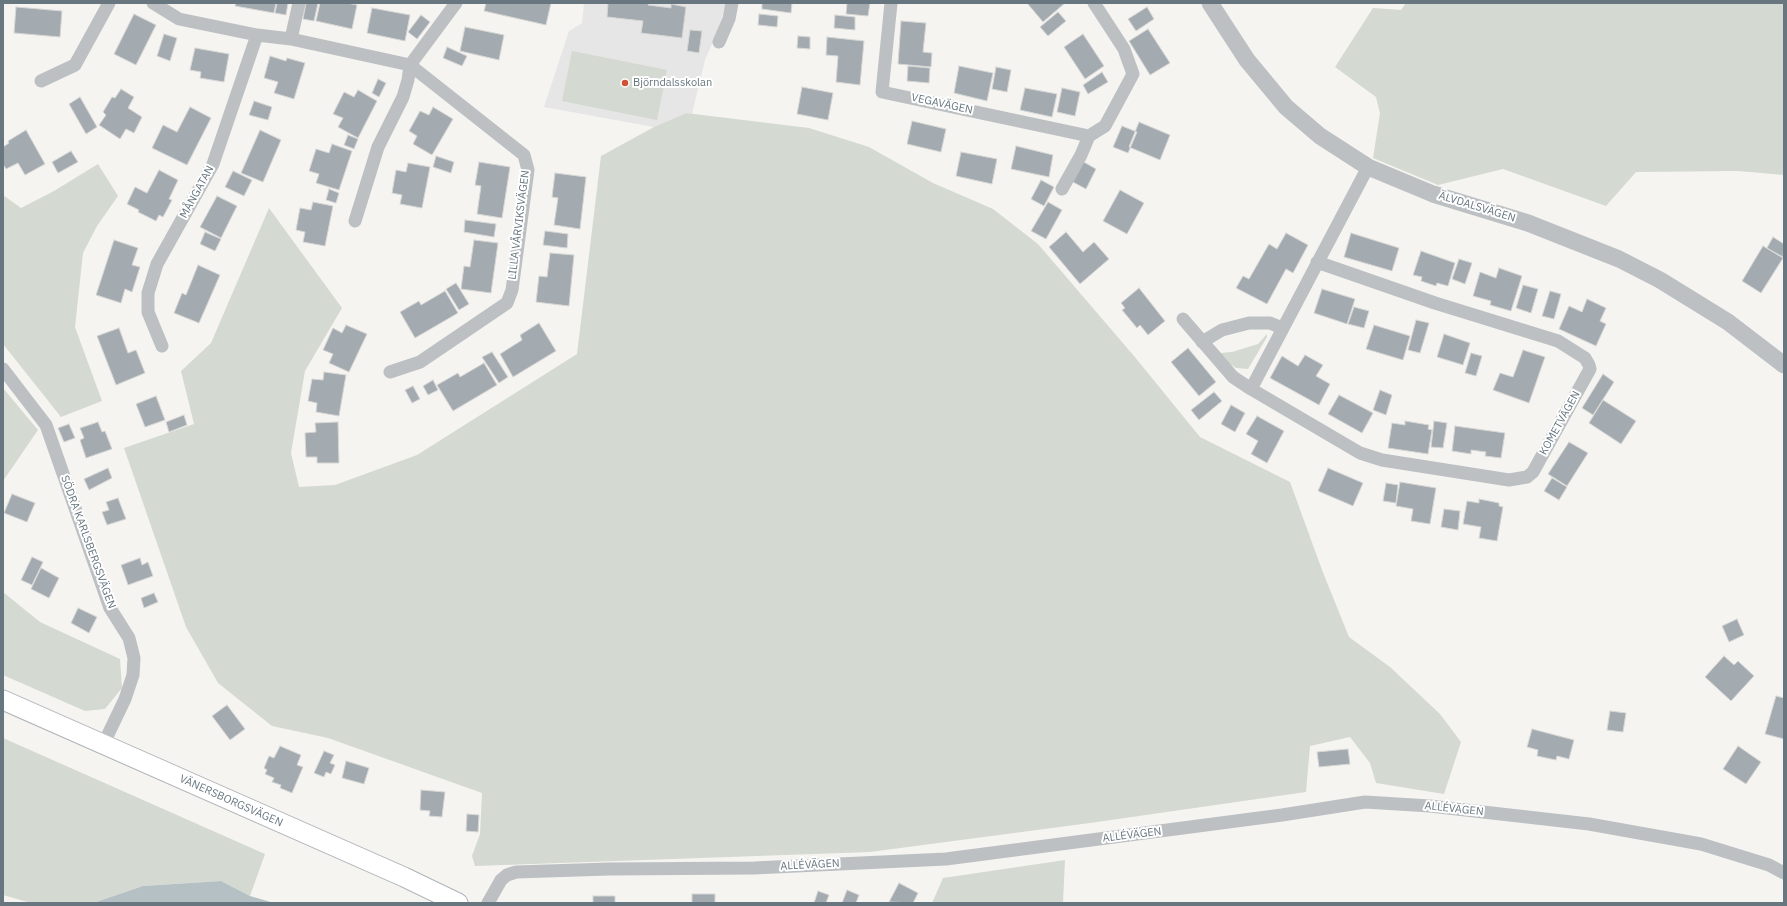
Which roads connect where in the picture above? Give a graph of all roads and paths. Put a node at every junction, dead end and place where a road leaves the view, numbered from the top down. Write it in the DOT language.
graph roads {
  1 [pos="109,3"];
  2 [pos="153,3"];
  3 [pos="299,3"];
  4 [pos="456,3"];
  5 [pos="732,3"];
  6 [pos="891,3"];
  7 [pos="1094,3"];
  8 [pos="1210,3"];
  9 [pos="257,35"];
  10 [pos="291,39"];
  11 [pos="719,42"];
  12 [pos="410,64"];
  13 [pos="41,81"];
  14 [pos="1090,136"];
  15 [pos="1368,167"];
  16 [pos="1062,189"];
  17 [pos="355,221"];
  18 [pos="1317,262"];
  19 [pos="1183,318"];
  20 [pos="1282,328"];
  21 [pos="1202,342"];
  22 [pos="162,346"];
  23 [pos="1784,365"];
  24 [pos="3,369"];
  25 [pos="390,372"];
  26 [pos="1251,389"];
  27 [pos="3,700"];
  28 [pos="103,745"];
  29 [pos="1784,873"];
  30 [pos="458,903"];
  31 [pos="488,903"];
  1 -- 13 [label="street"];
  2 -- 9 [label="street, LILLA VÅRVIKSVÄGEN"];
  3 -- 10 [label="street"];
  4 -- 12 [label="street"];
  5 -- 11 [label="street"];
  6 -- 14 [label="street, VEGAVÄGEN"];
  7 -- 14 [label="street"];
  8 -- 15 [label="street, ÄLVDALSVÄGEN"];
  9 -- 10 [label="street, LILLA VÅRVIKSVÄGEN"];
  9 -- 22 [label="street, MÅNGATAN"];
  10 -- 12 [label="street, LILLA VÅRVIKSVÄGEN"];
  12 -- 17 [label="street"];
  12 -- 25 [label="street, LILLA VÅRVIKSVÄGEN"];
  14 -- 16 [label="street"];
  15 -- 18 [label="street"];
  15 -- 23 [label="street, ÄLVDALSVÄGEN"];
  18 -- 20 [label="street"];
  18 -- 26 [label="street, KOMETVÄGEN"];
  19 -- 21 [label="street, KOMETVÄGEN"];
  20 -- 21 [label="street"];
  20 -- 26 [label="street"];
  21 -- 26 [label="street, KOMETVÄGEN"];
  24 -- 28 [label="street, SÖDRA KARLSBERGSVÄGEN"];
  27 -- 28 [label="main road, VÄNERSBORGSVÄGEN"];
  28 -- 30 [label="main road, VÄNERSBORGSVÄGEN"];
  29 -- 31 [label="street, ALLÉVÄGEN"];
}
